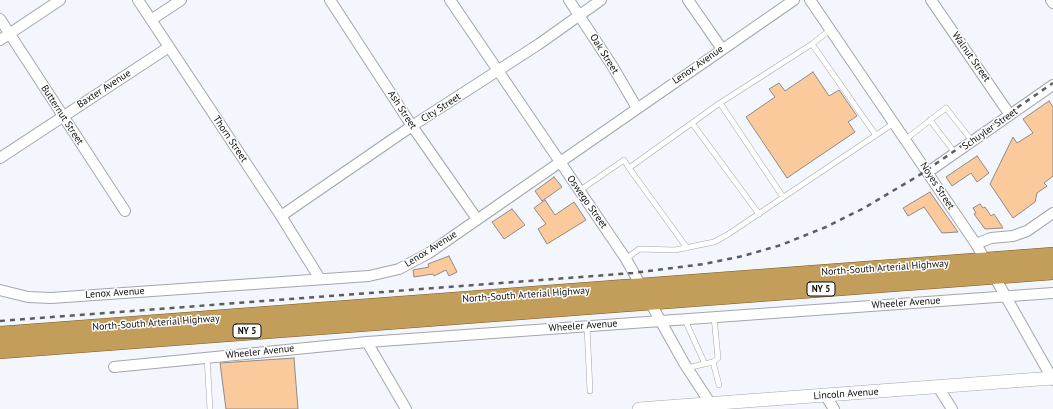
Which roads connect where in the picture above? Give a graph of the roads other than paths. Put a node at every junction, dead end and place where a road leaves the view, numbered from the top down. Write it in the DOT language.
graph roads {
  1 [pos="60,0"];
  2 [pos="138,0"];
  3 [pos="181,0"];
  4 [pos="330,0"];
  5 [pos="450,0"];
  6 [pos="569,0"];
  7 [pos="602,0"];
  8 [pos="688,0"];
  9 [pos="794,0"];
  10 [pos="810,0"];
  11 [pos="931,0"];
  12 [pos="1051,0"];
  13 [pos="1053,3"];
  14 [pos="580,15"];
  15 [pos="0,19"];
  16 [pos="151,20"];
  17 [pos="830,30"];
  18 [pos="10,33"];
  19 [pos="0,40"];
  20 [pos="812,44"];
  21 [pos="169,47"];
  22 [pos="722,49"];
  23 [pos="497,71"];
  24 [pos="1053,85"];
  25 [pos="720,103"];
  26 [pos="637,108"];
  27 [pos="1010,115"];
  28 [pos="63,116"];
  29 [pos="930,120"];
  30 [pos="894,122"];
  31 [pos="692,123"];
  32 [pos="412,126"];
  33 [pos="875,134"];
  34 [pos="906,139"];
  35 [pos="972,141"];
  36 [pos="955,153"];
  37 [pos="0,158"];
  38 [pos="559,162"];
  39 [pos="629,168"];
  40 [pos="928,172"];
  41 [pos="579,191"];
  42 [pos="783,197"];
  43 [pos="125,211"];
  44 [pos="1053,213"];
  45 [pos="759,214"];
  46 [pos="281,216"];
  47 [pos="477,219"];
  48 [pos="976,244"];
  49 [pos="687,248"];
  50 [pos="1053,256"];
  51 [pos="626,259"];
  52 [pos="990,268"];
  53 [pos="1053,271"];
  54 [pos="320,279"];
  55 [pos="640,287"];
  56 [pos="0,290"];
  57 [pos="1053,293"];
  58 [pos="1006,296"];
  59 [pos="648,302"];
  60 [pos="714,317"];
  61 [pos="684,319"];
  62 [pos="659,320"];
  63 [pos="587,326"];
  64 [pos="0,335"];
  65 [pos="367,342"];
  66 [pos="0,350"];
  67 [pos="207,358"];
  68 [pos="713,362"];
  69 [pos="705,364"];
  70 [pos="114,367"];
  71 [pos="687,368"];
  72 [pos="1053,379"];
  73 [pos="719,385"];
  74 [pos="938,386"];
  75 [pos="590,391"];
  76 [pos="825,395"];
  77 [pos="712,406"];
  78 [pos="210,409"];
  79 [pos="406,409"];
  80 [pos="639,409"];
  81 [pos="834,409"];
  82 [pos="952,409"];
  1 -- 18 [label="street"];
  2 -- 16 [label="street, Thorn Street"];
  3 -- 16 [label="street"];
  4 -- 32 [label="street, Ash Street"];
  5 -- 23 [label="street, Oswego Street"];
  6 -- 14 [label="street, Oak Street"];
  7 -- 14 [label="street, City Street"];
  8 -- 22 [label="street"];
  9 -- 22 [label="street, Lenox Avenue"];
  10 -- 17 [label="street, Noyes Street"];
  11 -- 27 [label="street, Walnut Street"];
  12 -- 13 [label="street"];
  14 -- 23 [label="street, City Street"];
  14 -- 26 [label="street, Oak Street"];
  15 -- 18 [label="street, Butternut Street"];
  16 -- 21 [label="street, Thorn Street"];
  17 -- 20 [label="lane"];
  17 -- 30 [label="street, Noyes Street"];
  18 -- 19 [label="street"];
  18 -- 28 [label="street, Butternut Street"];
  20 -- 25 [label="lane"];
  20 -- 33 [label="lane"];
  21 -- 28 [label="street, Baxter Avenue"];
  21 -- 46 [label="street, Thorn Street"];
  22 -- 26 [label="street, Lenox Avenue"];
  23 -- 32 [label="street, City Street"];
  23 -- 38 [label="street, Oswego Street"];
  24 -- 27 [label="street, Schuyler Street"];
  25 -- 31 [label="lane"];
  25 -- 42 [label="lane"];
  26 -- 38 [label="street, Lenox Avenue"];
  27 -- 35 [label="street, Schuyler Street"];
  28 -- 37 [label="street, Baxter Avenue"];
  28 -- 43 [label="street, Butternut Street"];
  29 -- 34 [label="lane"];
  29 -- 35 [label="lane"];
  29 -- 36 [label="lane"];
  30 -- 33 [label="lane"];
  30 -- 34 [label="street, Noyes Street"];
  31 -- 39 [label="lane"];
  31 -- 45 [label="lane"];
  32 -- 46 [label="street, City Street"];
  32 -- 47 [label="street, Ash Street"];
  33 -- 42 [label="lane"];
  34 -- 40 [label="street, Noyes Street"];
  35 -- 36 [label="street, Schuyler Street"];
  36 -- 40 [label="street, Schuyler Street"];
  38 -- 41 [label="street, Oswego Street"];
  38 -- 47 [label="street, Lenox Avenue"];
  39 -- 41 [label="lane"];
  39 -- 49 [label="lane"];
  40 -- 48 [label="street, Noyes Street"];
  41 -- 51 [label="street, Oswego Street"];
  42 -- 45 [label="lane"];
  44 -- 48 [label="street"];
  45 -- 49 [label="lane"];
  46 -- 54 [label="street, Thorn Street"];
  47 -- 54 [label="street, Lenox Avenue"];
  48 -- 52 [label="street, Noyes Street"];
  49 -- 51 [label="lane"];
  50 -- 52 [label="highway, North-South Arterial Highway / NY 5"];
  51 -- 55 [label="street, Oswego Street"];
  52 -- 53 [label="highway, North-South Arterial Highway / NY 5"];
  52 -- 55 [label="highway, North-South Arterial Highway / NY 5"];
  52 -- 58 [label="street, Noyes Street"];
  52 -- 59 [label="highway, North-South Arterial Highway / NY 5"];
  54 -- 56 [label="street, Lenox Avenue"];
  55 -- 59 [label="street, Oswego Street"];
  55 -- 64 [label="highway, North-South Arterial Highway / NY 5"];
  57 -- 58 [label="street, Wheeler Avenue"];
  58 -- 60 [label="street, Wheeler Avenue"];
  58 -- 72 [label="street, Noyes Street"];
  59 -- 62 [label="street, Oswego Street"];
  59 -- 66 [label="highway, North-South Arterial Highway / NY 5"];
  60 -- 61 [label="street, Wheeler Avenue"];
  60 -- 68 [label="lane"];
  61 -- 62 [label="street, Wheeler Avenue"];
  61 -- 69 [label="lane"];
  62 -- 63 [label="street, Wheeler Avenue"];
  62 -- 71 [label="street, Oswego Street"];
  63 -- 65 [label="street, Wheeler Avenue"];
  63 -- 75 [label="lane"];
  65 -- 67 [label="street, Wheeler Avenue"];
  65 -- 79 [label="street"];
  67 -- 70 [label="street, Wheeler Avenue"];
  67 -- 78 [label="lane"];
  68 -- 69 [label="lane"];
  68 -- 73 [label="lane"];
  69 -- 71 [label="lane"];
  71 -- 77 [label="street, Oswego Street"];
  72 -- 74 [label="street, Lincoln Avenue"];
  74 -- 76 [label="street, Lincoln Avenue"];
  74 -- 82 [label="street"];
  76 -- 77 [label="street, Lincoln Avenue"];
  76 -- 81 [label="street"];
  77 -- 80 [label="street, Lincoln Avenue"];
}
